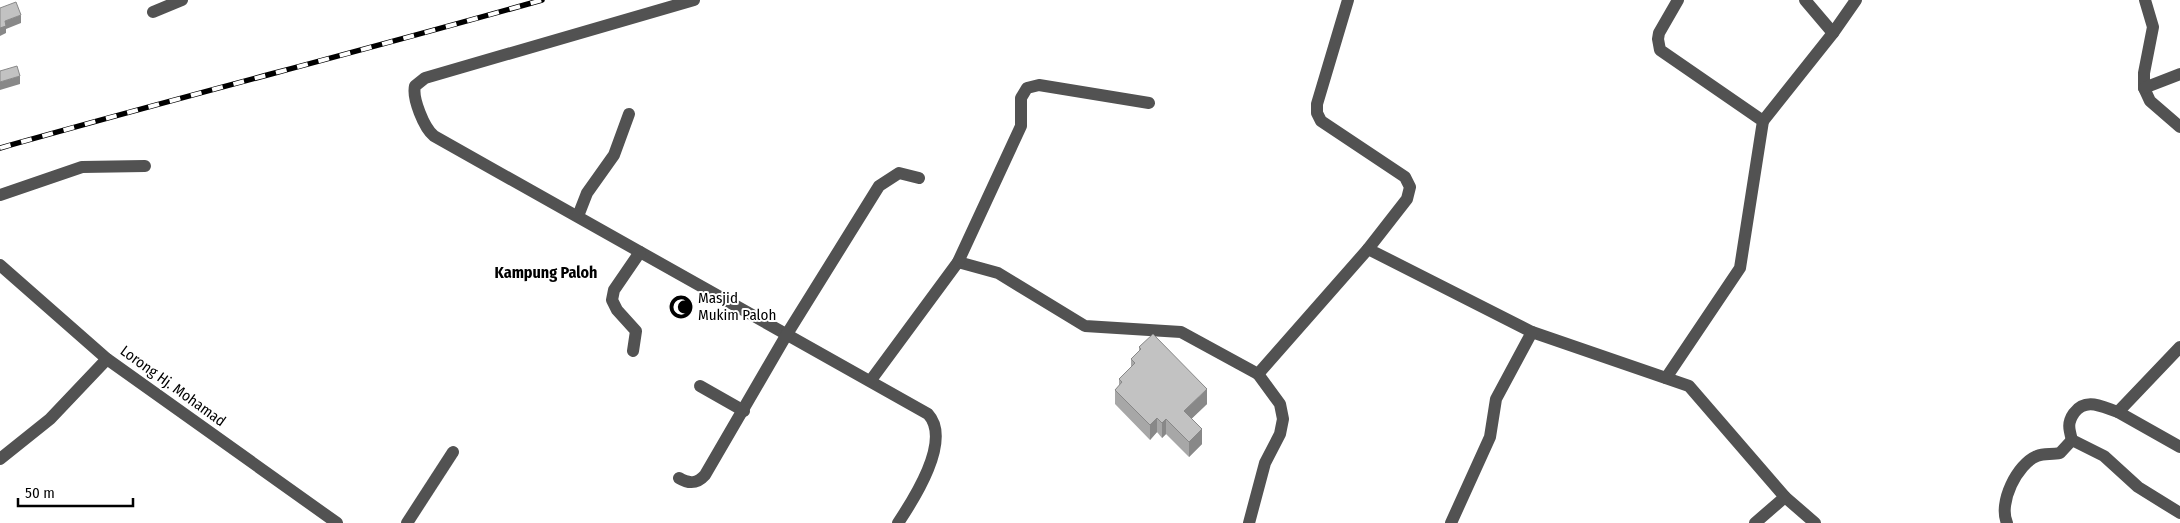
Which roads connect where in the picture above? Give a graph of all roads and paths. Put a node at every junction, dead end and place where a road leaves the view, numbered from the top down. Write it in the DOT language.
graph roads {
  1 [pos="182,0"];
  2 [pos="694,0"];
  3 [pos="1348,0"];
  4 [pos="1678,0"];
  5 [pos="1805,0"];
  6 [pos="1856,0"];
  7 [pos="2145,0"];
  8 [pos="152,12"];
  9 [pos="1833,33"];
  10 [pos="2180,74"];
  11 [pos="2144,88"];
  12 [pos="1149,103"];
  13 [pos="629,114"];
  14 [pos="1763,121"];
  15 [pos="2180,127"];
  16 [pos="145,166"];
  17 [pos="919,178"];
  18 [pos="0,195"];
  19 [pos="578,216"];
  20 [pos="1368,249"];
  21 [pos="640,252"];
  22 [pos="958,262"];
  23 [pos="0,265"];
  24 [pos="1532,332"];
  25 [pos="787,334"];
  26 [pos="2180,347"];
  27 [pos="633,351"];
  28 [pos="107,359"];
  29 [pos="1258,374"];
  30 [pos="1666,378"];
  31 [pos="870,380"];
  32 [pos="700,386"];
  33 [pos="744,411"];
  34 [pos="2118,412"];
  35 [pos="2072,440"];
  36 [pos="2180,447"];
  37 [pos="454,452"];
  38 [pos="0,459"];
  39 [pos="679,478"];
  40 [pos="1785,497"];
  41 [pos="2180,513"];
  42 [pos="337,523"];
  43 [pos="407,523"];
  44 [pos="898,523"];
  45 [pos="1249,523"];
  46 [pos="1451,523"];
  47 [pos="1754,523"];
  48 [pos="1815,523"];
  49 [pos="2007,523"];
  1 -- 8 [label="street"];
  2 -- 19 [label="street"];
  3 -- 20 [label="street"];
  4 -- 14 [label="street"];
  5 -- 9 [label="street"];
  6 -- 9 [label="street"];
  7 -- 11 [label="street"];
  9 -- 14 [label="street"];
  10 -- 11 [label="street"];
  11 -- 15 [label="street"];
  12 -- 22 [label="street"];
  13 -- 19 [label="street"];
  14 -- 30 [label="street"];
  16 -- 18 [label="street"];
  17 -- 25 [label="street"];
  19 -- 21 [label="street"];
  20 -- 24 [label="street"];
  20 -- 29 [label="street"];
  21 -- 25 [label="street"];
  21 -- 27 [label="street"];
  22 -- 29 [label="street"];
  22 -- 31 [label="street"];
  23 -- 28 [label="street, Lorong Hj. Mohamad"];
  24 -- 30 [label="street"];
  24 -- 46 [label="street"];
  25 -- 31 [label="street"];
  25 -- 33 [label="street"];
  26 -- 34 [label="street"];
  28 -- 38 [label="street"];
  28 -- 42 [label="street, Lorong Hj. Mohamad"];
  29 -- 45 [label="street"];
  30 -- 40 [label="street"];
  31 -- 44 [label="street"];
  32 -- 33 [label="street"];
  33 -- 39 [label="street"];
  34 -- 35 [label="street"];
  34 -- 36 [label="street"];
  35 -- 41 [label="street"];
  35 -- 49 [label="street"];
  37 -- 43 [label="street"];
  40 -- 47 [label="street"];
  40 -- 48 [label="street"];
}
